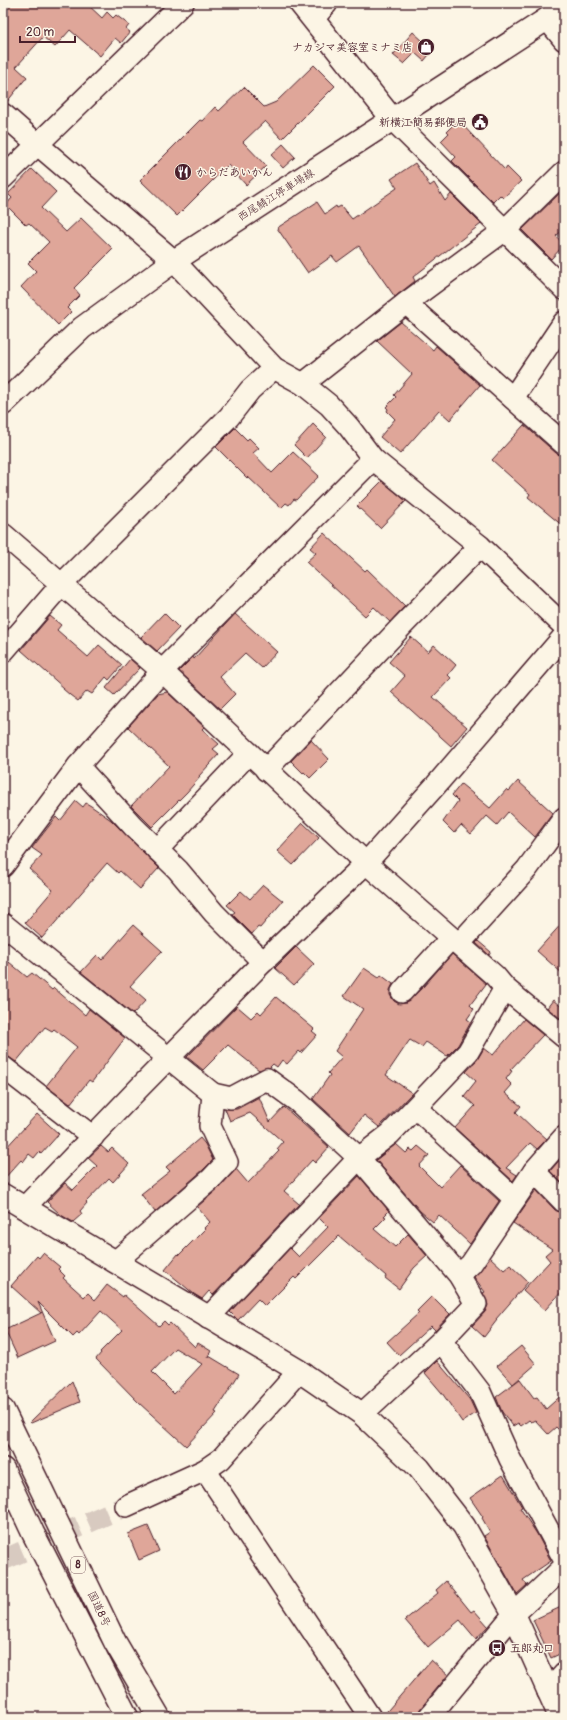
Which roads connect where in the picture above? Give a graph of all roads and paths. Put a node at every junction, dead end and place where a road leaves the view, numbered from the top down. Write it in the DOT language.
graph roads {
  1 [pos="183,3"];
  2 [pos="564,6"];
  3 [pos="313,8"];
  4 [pos="547,19"];
  5 [pos="564,40"];
  6 [pos="3,114"];
  7 [pos="393,120"];
  8 [pos="37,144"];
  9 [pos="564,172"];
  10 [pos="3,178"];
  11 [pos="505,230"];
  12 [pos="174,261"];
  13 [pos="564,289"];
  14 [pos="406,303"];
  15 [pos="564,322"];
  16 [pos="274,368"];
  17 [pos="303,384"];
  18 [pos="513,398"];
  19 [pos="3,404"];
  20 [pos="564,444"];
  21 [pos="373,459"];
  22 [pos="3,534"];
  23 [pos="480,546"];
  24 [pos="61,585"];
  25 [pos="564,626"];
  26 [pos="564,636"];
  27 [pos="3,652"];
  28 [pos="162,671"];
  29 [pos="249,753"];
  30 [pos="78,766"];
  31 [pos="266,770"];
  32 [pos="564,818"];
  33 [pos="157,850"];
  34 [pos="366,863"];
  35 [pos="3,866"];
  36 [pos="3,924"];
  37 [pos="455,941"];
  38 [pos="263,962"];
  39 [pos="505,988"];
  40 [pos="402,992"];
  41 [pos="564,1037"];
  42 [pos="169,1058"];
  43 [pos="3,1067"];
  44 [pos="213,1094"];
  45 [pos="416,1108"];
  46 [pos="93,1137"];
  47 [pos="564,1137"];
  48 [pos="359,1158"];
  49 [pos="534,1171"];
  50 [pos="3,1195"];
  51 [pos="515,1199"];
  52 [pos="564,1202"];
  53 [pos="24,1208"];
  54 [pos="115,1262"];
  55 [pos="458,1275"];
  56 [pos="208,1318"];
  57 [pos="441,1341"];
  58 [pos="299,1371"];
  59 [pos="3,1410"];
  60 [pos="362,1414"];
  61 [pos="3,1469"];
  62 [pos="205,1470"];
  63 [pos="126,1506"];
  64 [pos="564,1559"];
  65 [pos="564,1567"];
  66 [pos="514,1614"];
  67 [pos="564,1674"];
  68 [pos="548,1692"];
  69 [pos="128,1717"];
  70 [pos="159,1717"];
  71 [pos="370,1717"];
  72 [pos="429,1717"];
  73 [pos="560,1717"];
  1 -- 8 [label="street"];
  2 -- 4 [label="main road, 西尾鯖江停車場線"];
  3 -- 7 [label="main road"];
  4 -- 5 [label="street"];
  4 -- 7 [label="main road, 西尾鯖江停車場線"];
  6 -- 8 [label="street"];
  7 -- 11 [label="street"];
  7 -- 12 [label="main road, 西尾鯖江停車場線"];
  8 -- 10 [label="street"];
  8 -- 12 [label="street"];
  9 -- 11 [label="street"];
  11 -- 13 [label="street"];
  11 -- 14 [label="street"];
  12 -- 16 [label="street"];
  12 -- 19 [label="main road, 西尾鯖江停車場線"];
  14 -- 17 [label="street"];
  14 -- 18 [label="street"];
  15 -- 18 [label="street"];
  16 -- 17 [label="street"];
  16 -- 24 [label="street"];
  17 -- 21 [label="street"];
  18 -- 20 [label="street"];
  21 -- 23 [label="street"];
  21 -- 28 [label="street"];
  22 -- 24 [label="street"];
  23 -- 25 [label="street"];
  23 -- 31 [label="street"];
  24 -- 27 [label="street"];
  24 -- 28 [label="street"];
  26 -- 34 [label="street"];
  28 -- 29 [label="street"];
  28 -- 30 [label="street"];
  29 -- 31 [label="street"];
  29 -- 33 [label="street"];
  30 -- 33 [label="street"];
  30 -- 35 [label="street"];
  31 -- 34 [label="street"];
  32 -- 37 [label="street"];
  33 -- 38 [label="street"];
  34 -- 37 [label="street"];
  34 -- 38 [label="street"];
  36 -- 42 [label="street"];
  37 -- 39 [label="street"];
  37 -- 40 [label="street"];
  38 -- 42 [label="street"];
  39 -- 41 [label="street"];
  39 -- 45 [label="street"];
  42 -- 44 [label="street"];
  42 -- 46 [label="street"];
  43 -- 46 [label="street"];
  44 -- 48 [label="street"];
  44 -- 54 [label="street"];
  45 -- 48 [label="street"];
  45 -- 51 [label="street"];
  46 -- 53 [label="street"];
  47 -- 49 [label="street"];
  48 -- 55 [label="street"];
  48 -- 56 [label="street"];
  49 -- 51 [label="street"];
  49 -- 52 [label="street"];
  50 -- 53 [label="main road"];
  51 -- 55 [label="street"];
  53 -- 54 [label="main road"];
  54 -- 56 [label="main road"];
  55 -- 57 [label="street"];
  56 -- 58 [label="main road"];
  57 -- 60 [label="street"];
  57 -- 64 [label="street"];
  58 -- 60 [label="main road"];
  58 -- 62 [label="street"];
  59 -- 70 [label="main road, 国道8号 / 8"];
  60 -- 66 [label="main road"];
  61 -- 69 [label="main road, 8"];
  62 -- 63 [label="street"];
  62 -- 71 [label="street"];
  65 -- 66 [label="street"];
  66 -- 68 [label="main road"];
  66 -- 72 [label="street"];
  67 -- 68 [label="street"];
  68 -- 73 [label="main road"];
}
